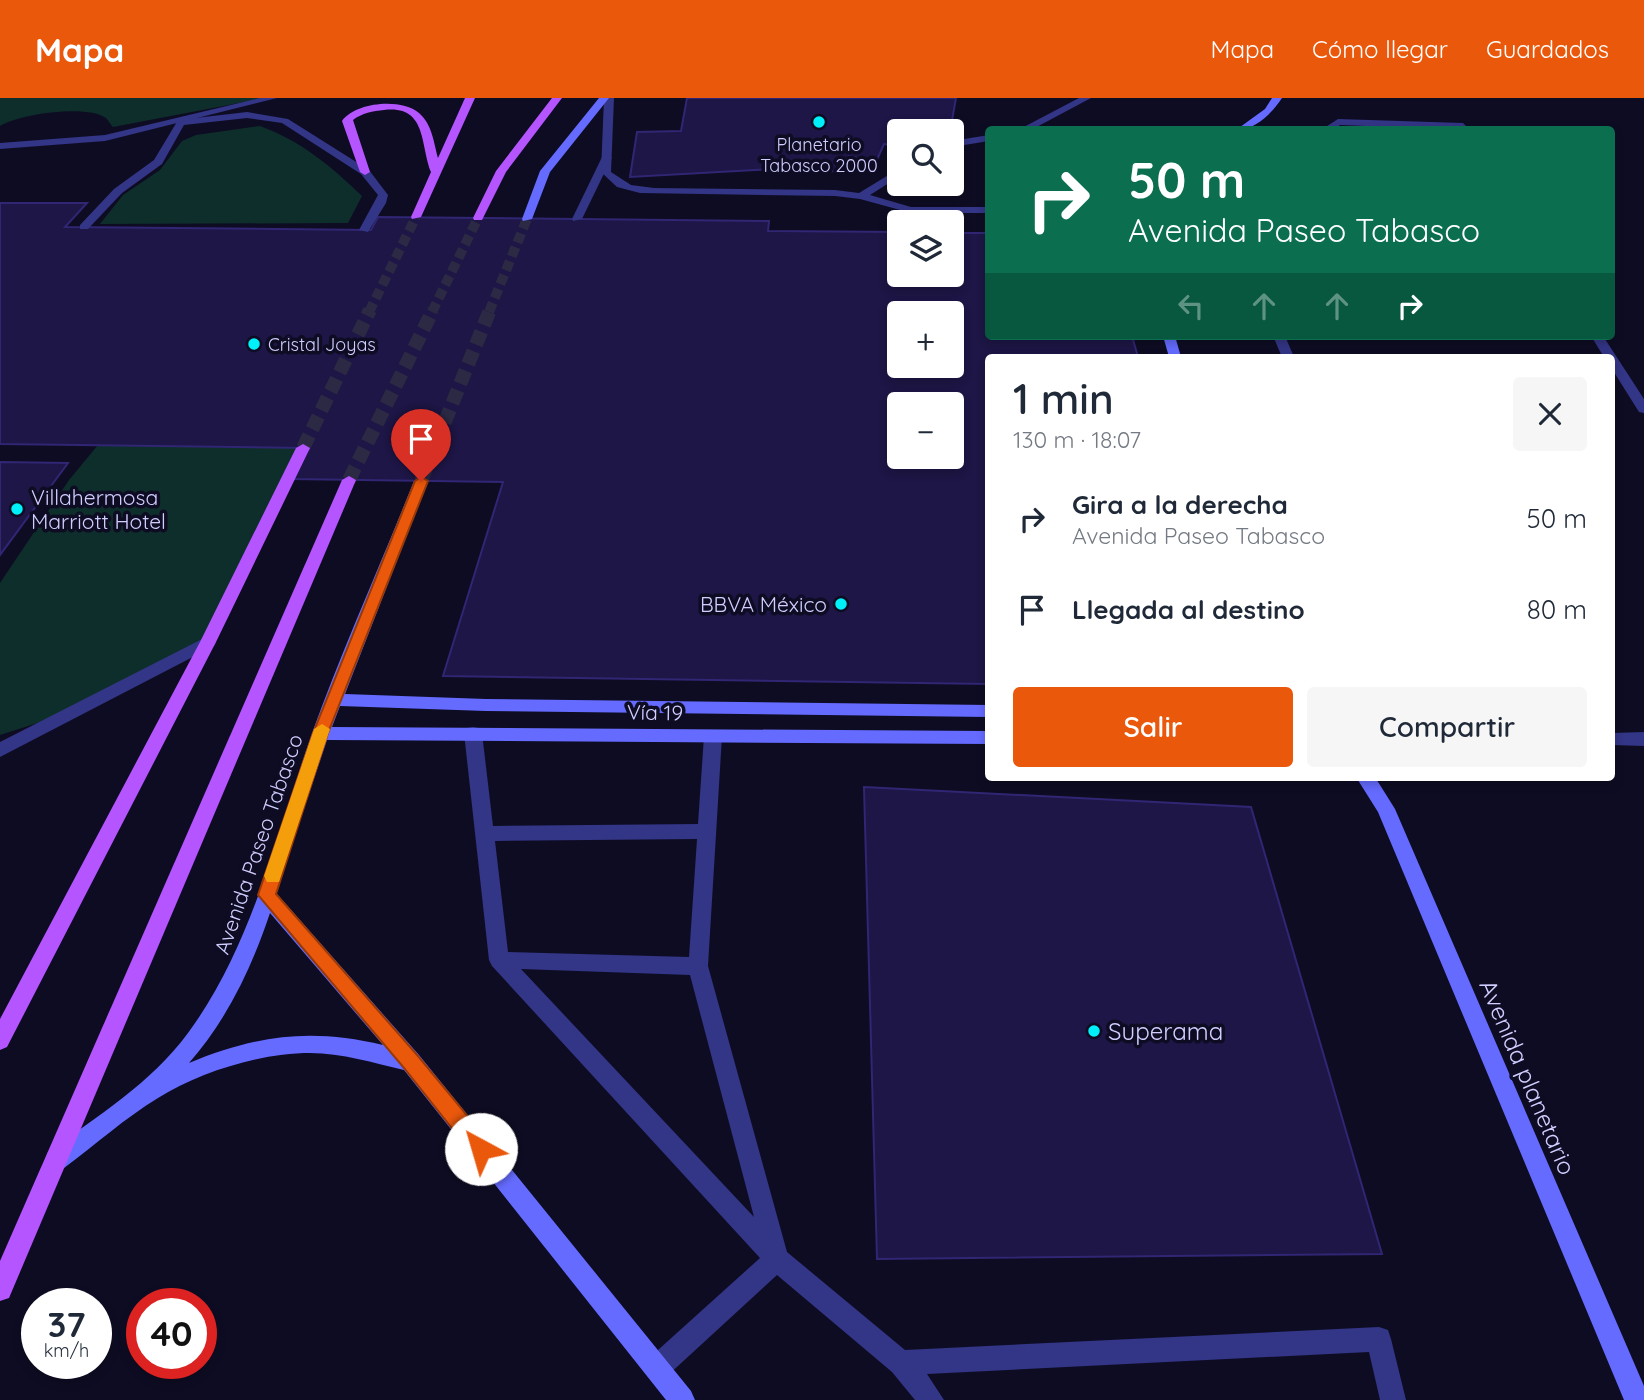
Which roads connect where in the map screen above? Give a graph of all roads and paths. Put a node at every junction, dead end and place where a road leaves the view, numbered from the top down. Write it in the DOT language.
graph roads {
  1 [pos="272,98"];
  2 [pos="470,98"];
  3 [pos="557,98"];
  4 [pos="606,98"];
  5 [pos="1086,98"];
  6 [pos="1278,98"];
  7 [pos="181,122"];
  8 [pos="1030,126"];
  9 [pos="1246,126"];
  10 [pos="1332,126"];
  11 [pos="1463,126"];
  12 [pos="985,139"];
  13 [pos="964,142"];
  14 [pos="0,146"];
  15 [pos="607,157"];
  16 [pos="435,170"];
  17 [pos="365,172"];
  18 [pos="887,179"];
  19 [pos="861,196"];
  20 [pos="985,211"];
  21 [pos="415,218"];
  22 [pos="478,218"];
  23 [pos="527,219"];
  24 [pos="577,219"];
  25 [pos="84,227"];
  26 [pos="364,230"];
  27 [pos="1615,364"];
  28 [pos="1644,409"];
  29 [pos="303,448"];
  30 [pos="349,480"];
  31 [pos="421,481"];
  32 [pos="208,642"];
  33 [pos="336,700"];
  34 [pos="985,711"];
  35 [pos="321,733"];
  36 [pos="473,733"];
  37 [pos="713,736"];
  38 [pos="985,738"];
  39 [pos="1615,739"];
  40 [pos="1644,739"];
  41 [pos="0,750"];
  42 [pos="1368,781"];
  43 [pos="707,831"];
  44 [pos="485,834"];
  45 [pos="267,895"];
  46 [pos="499,960"];
  47 [pos="698,966"];
  48 [pos="24,991"];
  49 [pos="0,1007"];
  50 [pos="0,1040"];
  51 [pos="411,1062"];
  52 [pos="151,1090"];
  53 [pos="53,1162"];
  54 [pos="777,1259"];
  55 [pos="0,1289"];
  56 [pos="901,1363"];
  57 [pos="657,1367"];
  58 [pos="674,1400"];
  59 [pos="682,1400"];
  60 [pos="930,1400"];
  61 [pos="1393,1400"];
  62 [pos="1637,1400"];
  1 -- 7 [label="street"];
  2 -- 16 [label="main road"];
  3 -- 22 [label="main road"];
  4 -- 15 [label="street"];
  4 -- 23 [label="street"];
  5 -- 8 [label="street"];
  6 -- 9 [label="street"];
  7 -- 14 [label="street"];
  7 -- 17 [label="street"];
  7 -- 25 [label="street"];
  10 -- 11 [label="street"];
  12 -- 13 [label="street"];
  15 -- 19 [label="street"];
  15 -- 24 [label="street"];
  16 -- 17 [label="main road"];
  16 -- 21 [label="main road"];
  17 -- 26 [label="street"];
  18 -- 19 [label="street"];
  19 -- 20 [label="street"];
  27 -- 28 [label="street"];
  29 -- 32 [label="main road"];
  30 -- 53 [label="main road"];
  31 -- 33 [label="street, Avenida Paseo Tabasco"];
  32 -- 41 [label="street"];
  32 -- 48 [label="main road"];
  33 -- 34 [label="street, Vía 19"];
  33 -- 35 [label="street, Avenida Paseo Tabasco"];
  35 -- 36 [label="street, Vía 19"];
  35 -- 45 [label="street, Avenida Paseo Tabasco"];
  36 -- 37 [label="street, Vía 19"];
  36 -- 44 [label="street"];
  37 -- 38 [label="street, Vía 19"];
  37 -- 43 [label="street"];
  39 -- 40 [label="street"];
  42 -- 62 [label="street, Avenida planetario"];
  43 -- 44 [label="street"];
  43 -- 47 [label="street"];
  44 -- 46 [label="street"];
  45 -- 51 [label="street"];
  45 -- 52 [label="street, Avenida Paseo Tabasco"];
  46 -- 47 [label="street"];
  46 -- 54 [label="street"];
  47 -- 54 [label="street"];
  48 -- 49 [label="main road"];
  48 -- 50 [label="main road"];
  51 -- 52 [label="street"];
  51 -- 57 [label="street"];
  52 -- 53 [label="street, Avenida Paseo Tabasco"];
  53 -- 55 [label="main road"];
  54 -- 56 [label="street"];
  54 -- 57 [label="street"];
  56 -- 60 [label="street"];
  56 -- 61 [label="street"];
  57 -- 58 [label="street"];
  57 -- 59 [label="street"];
}
